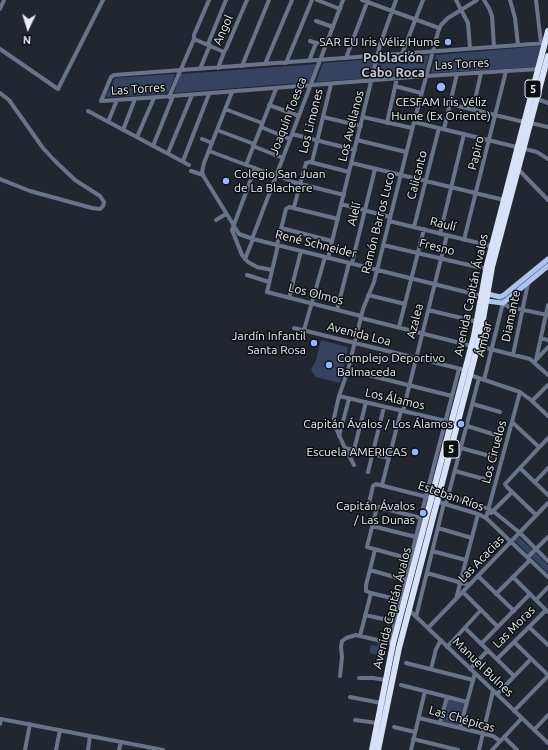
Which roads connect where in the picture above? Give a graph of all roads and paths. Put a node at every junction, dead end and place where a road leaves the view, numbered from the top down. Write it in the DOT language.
graph roads {
  1 [pos="4,0"];
  2 [pos="103,0"];
  3 [pos="210,0"];
  4 [pos="226,0"];
  5 [pos="247,0"];
  6 [pos="269,0"];
  7 [pos="292,0"];
  8 [pos="312,0"];
  9 [pos="318,0"];
  10 [pos="343,0"];
  11 [pos="362,0"];
  12 [pos="396,0"];
  13 [pos="423,0"];
  14 [pos="456,0"];
  15 [pos="477,0"];
  16 [pos="484,0"];
  17 [pos="510,0"];
  18 [pos="536,0"];
  19 [pos="368,1"];
  20 [pos="0,9"];
  21 [pos="340,9"];
  22 [pos="462,9"];
  23 [pos="392,11"];
  24 [pos="415,20"];
  25 [pos="316,21"];
  26 [pos="333,28"];
  27 [pos="439,28"];
  28 [pos="548,31"];
  29 [pos="194,39"];
  30 [pos="310,40"];
  31 [pos="316,43"];
  32 [pos="545,43"];
  33 [pos="209,44"];
  34 [pos="518,45"];
  35 [pos="326,46"];
  36 [pos="494,47"];
  37 [pos="470,48"];
  38 [pos="0,49"];
  39 [pos="433,51"];
  40 [pos="224,52"];
  41 [pos="402,54"];
  42 [pos="378,56"];
  43 [pos="548,56"];
  44 [pos="346,58"];
  45 [pos="320,60"];
  46 [pos="309,61"];
  47 [pos="286,63"];
  48 [pos="265,64"];
  49 [pos="242,66"];
  50 [pos="218,68"];
  51 [pos="200,69"];
  52 [pos="180,70"];
  53 [pos="506,71"];
  54 [pos="543,72"];
  55 [pos="481,73"];
  56 [pos="457,74"];
  57 [pos="426,76"];
  58 [pos="397,78"];
  59 [pos="372,80"];
  60 [pos="331,84"];
  61 [pos="310,86"];
  62 [pos="395,86"];
  63 [pos="276,88"];
  64 [pos="232,92"];
  65 [pos="0,93"];
  66 [pos="421,93"];
  67 [pos="209,94"];
  68 [pos="192,95"];
  69 [pos="171,97"];
  70 [pos="154,98"];
  71 [pos="135,99"];
  72 [pos="117,100"];
  73 [pos="537,100"];
  74 [pos="548,103"];
  75 [pos="450,104"];
  76 [pos="269,105"];
  77 [pos="225,108"];
  78 [pos="473,109"];
  79 [pos="88,111"];
  80 [pos="495,115"];
  81 [pos="299,116"];
  82 [pos="323,117"];
  83 [pos="363,117"];
  84 [pos="108,122"];
  85 [pos="414,122"];
  86 [pos="527,122"];
  87 [pos="387,123"];
  88 [pos="262,125"];
  89 [pos="361,126"];
  90 [pos="412,128"];
  91 [pos="439,128"];
  92 [pos="548,128"];
  93 [pos="444,129"];
  94 [pos="123,130"];
  95 [pos="217,130"];
  96 [pos="292,134"];
  97 [pos="464,134"];
  98 [pos="137,137"];
  99 [pos="202,139"];
  100 [pos="290,139"];
  101 [pos="317,140"];
  102 [pos="357,140"];
  103 [pos="489,140"];
  104 [pos="212,143"];
  105 [pos="254,145"];
  106 [pos="153,146"];
  107 [pos="521,148"];
  108 [pos="355,150"];
  109 [pos="209,151"];
  110 [pos="406,152"];
  111 [pos="168,153"];
  112 [pos="283,158"];
  113 [pos="548,159"];
  114 [pos="182,161"];
  115 [pos="312,162"];
  116 [pos="352,163"];
  117 [pos="189,165"];
  118 [pos="246,165"];
  119 [pos="255,168"];
  120 [pos="376,169"];
  121 [pos="518,169"];
  122 [pos="191,171"];
  123 [pos="349,172"];
  124 [pos="203,174"];
  125 [pos="400,175"];
  126 [pos="276,176"];
  127 [pos="0,179"];
  128 [pos="426,181"];
  129 [pos="300,184"];
  130 [pos="451,188"];
  131 [pos="476,194"];
  132 [pos="344,195"];
  133 [pos="504,200"];
  134 [pos="548,200"];
  135 [pos="341,204"];
  136 [pos="294,207"];
  137 [pos="365,210"];
  138 [pos="226,214"];
  139 [pos="338,218"];
  140 [pos="390,219"];
  141 [pos="216,220"];
  142 [pos="233,225"];
  143 [pos="414,227"];
  144 [pos="281,228"];
  145 [pos="424,229"];
  146 [pos="440,234"];
  147 [pos="447,235"];
  148 [pos="252,239"];
  149 [pos="464,240"];
  150 [pos="332,241"];
  151 [pos="383,244"];
  152 [pos="277,245"];
  153 [pos="492,246"];
  154 [pos="301,251"];
  155 [pos="418,253"];
  156 [pos="327,257"];
  157 [pos="246,258"];
  158 [pos="441,259"];
  159 [pos="548,259"];
  160 [pos="350,263"];
  161 [pos="548,266"];
  162 [pos="486,269"];
  163 [pos="272,270"];
  164 [pos="377,270"];
  165 [pos="246,275"];
  166 [pos="412,278"];
  167 [pos="269,282"];
  168 [pos="528,282"];
  169 [pos="434,284"];
  170 [pos="368,295"];
  171 [pos="502,296"];
  172 [pos="486,297"];
  173 [pos="289,298"];
  174 [pos="503,303"];
  175 [pos="311,304"];
  176 [pos="405,304"];
  177 [pos="548,305"];
  178 [pos="337,310"];
  179 [pos="428,310"];
  180 [pos="522,310"];
  181 [pos="547,315"];
  182 [pos="361,317"];
  183 [pos="478,322"];
  184 [pos="399,327"];
  185 [pos="294,328"];
  186 [pos="304,330"];
  187 [pos="422,333"];
  188 [pos="541,338"];
  189 [pos="548,340"];
  190 [pos="354,343"];
  191 [pos="475,346"];
  192 [pos="548,347"];
  193 [pos="491,350"];
  194 [pos="513,355"];
  195 [pos="416,358"];
  196 [pos="535,361"];
  197 [pos="348,370"];
  198 [pos="462,370"];
  199 [pos="548,375"];
  200 [pos="470,376"];
  201 [pos="482,379"];
  202 [pos="548,385"];
  203 [pos="409,386"];
  204 [pos="520,392"];
  205 [pos="339,396"];
  206 [pos="452,396"];
  207 [pos="348,399"];
  208 [pos="532,401"];
  209 [pos="366,402"];
  210 [pos="473,404"];
  211 [pos="384,407"];
  212 [pos="402,411"];
  213 [pos="500,412"];
  214 [pos="548,416"];
  215 [pos="446,421"];
  216 [pos="512,422"];
  217 [pos="467,426"];
  218 [pos="496,435"];
  219 [pos="339,436"];
  220 [pos="548,438"];
  221 [pos="539,447"];
  222 [pos="344,448"];
  223 [pos="461,448"];
  224 [pos="354,450"];
  225 [pos="372,454"];
  226 [pos="490,456"];
  227 [pos="389,458"];
  228 [pos="354,465"];
  229 [pos="520,468"];
  230 [pos="548,468"];
  231 [pos="455,471"];
  232 [pos="368,472"];
  233 [pos="484,479"];
  234 [pos="534,482"];
  235 [pos="382,485"];
  236 [pos="512,492"];
  237 [pos="548,495"];
  238 [pos="449,496"];
  239 [pos="437,501"];
  240 [pos="547,506"];
  241 [pos="377,507"];
  242 [pos="491,510"];
  243 [pos="478,514"];
  244 [pos="536,515"];
  245 [pos="421,518"];
  246 [pos="486,518"];
  247 [pos="372,526"];
  248 [pos="438,528"];
  249 [pos="520,533"];
  250 [pos="416,537"];
  251 [pos="548,537"];
  252 [pos="472,538"];
  253 [pos="511,541"];
  254 [pos="536,549"];
  255 [pos="375,550"];
  256 [pos="432,551"];
  257 [pos="529,558"];
  258 [pos="410,559"];
  259 [pos="466,560"];
  260 [pos="548,561"];
  261 [pos="370,570"];
  262 [pos="427,573"];
  263 [pos="478,576"];
  264 [pos="513,577"];
  265 [pos="548,577"];
  266 [pos="405,580"];
  267 [pos="460,583"];
  268 [pos="469,585"];
  269 [pos="548,588"];
  270 [pos="463,592"];
  271 [pos="371,593"];
  272 [pos="496,594"];
  273 [pos="530,594"];
  274 [pos="456,599"];
  275 [pos="536,600"];
  276 [pos="403,602"];
  277 [pos="409,609"];
  278 [pos="482,610"];
  279 [pos="514,611"];
  280 [pos="547,611"];
  281 [pos="365,615"];
  282 [pos="416,617"];
  283 [pos="397,622"];
  284 [pos="498,627"];
  285 [pos="529,627"];
  286 [pos="428,628"];
  287 [pos="465,628"];
  288 [pos="360,636"];
  289 [pos="441,640"];
  290 [pos="514,642"];
  291 [pos="481,644"];
  292 [pos="547,644"];
  293 [pos="447,646"];
  294 [pos="488,650"];
  295 [pos="497,659"];
  296 [pos="531,659"];
  297 [pos="406,663"];
  298 [pos="431,669"];
  299 [pos="470,669"];
  300 [pos="474,673"];
  301 [pos="340,676"];
  302 [pos="514,676"];
  303 [pos="548,676"];
  304 [pos="359,678"];
  305 [pos="386,680"];
  306 [pos="473,680"];
  307 [pos="401,684"];
  308 [pos="425,691"];
  309 [pos="493,691"];
  310 [pos="497,694"];
  311 [pos="350,697"];
  312 [pos="447,697"];
  313 [pos="467,702"];
  314 [pos="381,703"];
  315 [pos="514,711"];
  316 [pos="548,714"];
  317 [pos="418,718"];
  318 [pos="522,718"];
  319 [pos="355,720"];
  320 [pos="377,723"];
  321 [pos="440,723"];
  322 [pos="0,724"];
  323 [pos="30,724"];
  324 [pos="394,727"];
  325 [pos="460,728"];
  326 [pos="60,730"];
  327 [pos="534,730"];
  328 [pos="415,732"];
  329 [pos="483,734"];
  330 [pos="90,736"];
  331 [pos="504,737"];
  332 [pos="413,739"];
  333 [pos="500,741"];
  334 [pos="121,742"];
  335 [pos="548,743"];
  336 [pos="151,749"];
  337 [pos="25,750"];
  338 [pos="56,750"];
  339 [pos="88,750"];
  340 [pos="119,750"];
  341 [pos="163,750"];
  342 [pos="372,750"];
  343 [pos="378,750"];
  344 [pos="411,750"];
  345 [pos="458,750"];
  346 [pos="479,750"];
  347 [pos="492,750"];
  348 [pos="517,750"];
  1 -- 20 [label="street"];
  2 -- 38 [label="street"];
  3 -- 29 [label="street"];
  4 -- 33 [label="street"];
  5 -- 40 [label="street, Angol"];
  6 -- 49 [label="street"];
  7 -- 48 [label="street"];
  8 -- 47 [label="street"];
  9 -- 21 [label="street"];
  10 -- 21 [label="street, Joaquín Toesca"];
  11 -- 19 [label="street"];
  12 -- 23 [label="street, Los Avellanos"];
  13 -- 24 [label="street"];
  14 -- 22 [label="street"];
  15 -- 22 [label="street"];
  16 -- 36 [label="street"];
  17 -- 34 [label="street"];
  18 -- 32 [label="street"];
  19 -- 23 [label="street"];
  19 -- 44 [label="street"];
  21 -- 26 [label="street, Joaquín Toesca"];
  22 -- 27 [label="street"];
  22 -- 37 [label="street"];
  23 -- 24 [label="street"];
  23 -- 42 [label="street, Los Avellanos"];
  24 -- 27 [label="street"];
  24 -- 41 [label="street"];
  25 -- 26 [label="street"];
  26 -- 35 [label="street, Joaquín Toesca"];
  27 -- 39 [label="street, Ramón Barros Luco"];
  28 -- 32 [label="highway, Avenida Capitán Ávalos / 5"];
  29 -- 33 [label="street"];
  29 -- 52 [label="street"];
  30 -- 31 [label="street"];
  31 -- 35 [label="street"];
  31 -- 46 [label="street"];
  32 -- 34 [label="street, Las Torres"];
  32 -- 54 [label="highway, Avenida Capitán Ávalos / 5"];
  33 -- 40 [label="street"];
  33 -- 51 [label="street"];
  34 -- 36 [label="street, Las Torres"];
  35 -- 45 [label="street, Joaquín Toesca"];
  36 -- 37 [label="street, Las Torres"];
  37 -- 39 [label="street, Las Torres"];
  39 -- 41 [label="street, Las Torres"];
  39 -- 57 [label="street, Ramón Barros Luco"];
  40 -- 50 [label="street, Angol"];
  41 -- 42 [label="street, Las Torres"];
  42 -- 44 [label="street, Las Torres"];
  42 -- 59 [label="street, Los Avellanos"];
  43 -- 54 [label="highway, Avenida Capitán Ávalos / 5"];
  44 -- 45 [label="street, Las Torres"];
  45 -- 46 [label="street, Las Torres"];
  45 -- 61 [label="street, Joaquín Toesca"];
  46 -- 47 [label="street, Las Torres"];
  47 -- 48 [label="street, Las Torres"];
  48 -- 49 [label="street, Las Torres"];
  49 -- 50 [label="street, Las Torres"];
  50 -- 51 [label="street, Las Torres"];
  51 -- 52 [label="street, Las Torres"];
  52 -- 69 [label="street"];
  52 -- 72 [label="street, Las Torres"];
  53 -- 54 [label="street, Las Torres"];
  53 -- 55 [label="street, Las Torres"];
  53 -- 80 [label="street, Papiro"];
  54 -- 73 [label="highway, Avenida Capitán Ávalos / 5"];
  54 -- 86 [label="highway, Avenida Capitán Ávalos / 5"];
  55 -- 56 [label="street, Las Torres"];
  55 -- 78 [label="street"];
  56 -- 57 [label="street, Las Torres"];
  56 -- 75 [label="street"];
  57 -- 58 [label="street, Las Torres"];
  57 -- 66 [label="street, Ramón Barros Luco"];
  58 -- 59 [label="street, Las Torres"];
  58 -- 62 [label="street"];
  59 -- 60 [label="street, Las Torres"];
  59 -- 83 [label="street, Los Avellanos"];
  60 -- 61 [label="street, Las Torres"];
  60 -- 82 [label="street, Los Limones"];
  61 -- 63 [label="street, Las Torres"];
  61 -- 81 [label="street, Joaquín Toesca"];
  62 -- 66 [label="street"];
  62 -- 87 [label="street"];
  63 -- 64 [label="street, Las Torres"];
  63 -- 76 [label="street"];
  64 -- 67 [label="street, Las Torres"];
  64 -- 77 [label="street"];
  65 -- 127 [label="street"];
  66 -- 85 [label="street, Ramón Barros Luco"];
  67 -- 68 [label="street, Las Torres"];
  67 -- 114 [label="street"];
  68 -- 69 [label="street, Las Torres"];
  68 -- 111 [label="street"];
  69 -- 70 [label="street, Las Torres"];
  69 -- 106 [label="street"];
  70 -- 71 [label="street, Las Torres"];
  70 -- 98 [label="street"];
  71 -- 72 [label="street, Las Torres"];
  71 -- 94 [label="street"];
  72 -- 84 [label="street"];
  73 -- 74 [label="street"];
  73 -- 86 [label="highway, Avenida Capitán Ávalos / 5"];
  75 -- 78 [label="street"];
  75 -- 93 [label="street"];
  76 -- 81 [label="street"];
  76 -- 88 [label="street"];
  77 -- 88 [label="street"];
  77 -- 95 [label="street"];
  78 -- 80 [label="street"];
  79 -- 84 [label="street"];
  80 -- 86 [label="street"];
  80 -- 103 [label="street, Papiro"];
  81 -- 96 [label="street, Joaquín Toesca"];
  82 -- 89 [label="street"];
  82 -- 101 [label="street, Los Limones"];
  83 -- 87 [label="street"];
  83 -- 89 [label="street, Los Avellanos"];
  84 -- 94 [label="street"];
  85 -- 90 [label="street, Ramón Barros Luco"];
  85 -- 91 [label="street"];
  86 -- 92 [label="street"];
  86 -- 107 [label="highway, Avenida Capitán Ávalos / 5"];
  87 -- 90 [label="street"];
  88 -- 100 [label="street"];
  88 -- 105 [label="street"];
  89 -- 102 [label="street, Los Avellanos"];
  90 -- 110 [label="street, Ramón Barros Luco"];
  91 -- 93 [label="street"];
  91 -- 128 [label="street, Calicanto"];
  93 -- 97 [label="street"];
  94 -- 98 [label="street"];
  95 -- 104 [label="street"];
  95 -- 105 [label="street"];
  96 -- 100 [label="street, Joaquín Toesca"];
  96 -- 101 [label="street"];
  97 -- 103 [label="street"];
  97 -- 130 [label="street"];
  98 -- 106 [label="street"];
  99 -- 104 [label="street"];
  100 -- 112 [label="street, Joaquín Toesca"];
  101 -- 108 [label="street"];
  101 -- 115 [label="street, Los Limones"];
  102 -- 108 [label="street, Los Avellanos"];
  102 -- 110 [label="street"];
  103 -- 107 [label="street"];
  103 -- 131 [label="street, Papiro"];
  104 -- 109 [label="street"];
  105 -- 112 [label="street"];
  105 -- 118 [label="street"];
  106 -- 111 [label="street"];
  107 -- 113 [label="street"];
  107 -- 121 [label="highway, Avenida Capitán Ávalos / 5"];
  107 -- 133 [label="highway, Avenida Capitán Ávalos / 5"];
  108 -- 116 [label="street, Los Avellanos"];
  109 -- 118 [label="street"];
  109 -- 124 [label="street"];
  110 -- 125 [label="street, Ramón Barros Luco"];
  111 -- 114 [label="street"];
  112 -- 126 [label="street, Joaquín Toesca"];
  114 -- 117 [label="street"];
  115 -- 123 [label="street"];
  115 -- 129 [label="street, Los Limones"];
  116 -- 120 [label="street"];
  116 -- 123 [label="street, Los Avellanos"];
  118 -- 119 [label="street"];
  119 -- 126 [label="street"];
  119 -- 142 [label="street"];
  120 -- 125 [label="street"];
  120 -- 137 [label="street, Alelí"];
  121 -- 134 [label="street"];
  121 -- 172 [label="highway, Avenida Capitán Ávalos / 5"];
  122 -- 124 [label="street"];
  123 -- 132 [label="street, Los Avellanos"];
  124 -- 138 [label="street, René Schneider"];
  125 -- 128 [label="street"];
  125 -- 140 [label="street, Ramón Barros Luco"];
  126 -- 129 [label="street"];
  126 -- 148 [label="street, Joaquín Toesca"];
  128 -- 130 [label="street"];
  128 -- 143 [label="street, Calicanto"];
  129 -- 132 [label="street"];
  129 -- 136 [label="street, Los Limones"];
  130 -- 131 [label="street"];
  130 -- 146 [label="street"];
  131 -- 133 [label="street"];
  131 -- 149 [label="street, Papiro"];
  132 -- 135 [label="street, Los Avellanos"];
  133 -- 153 [label="highway, Avenida Capitán Ávalos / 5"];
  135 -- 137 [label="street, Raulí"];
  135 -- 139 [label="street, Los Avellanos"];
  136 -- 139 [label="street"];
  136 -- 144 [label="street"];
  137 -- 140 [label="street, Raulí"];
  137 -- 160 [label="street, Alelí"];
  138 -- 141 [label="street"];
  138 -- 142 [label="street, René Schneider"];
  139 -- 150 [label="street, Los Avellanos"];
  140 -- 143 [label="street, Raulí"];
  140 -- 151 [label="street, Ramón Barros Luco"];
  142 -- 148 [label="street, René Schneider"];
  142 -- 157 [label="street"];
  143 -- 145 [label="street, Raulí"];
  144 -- 150 [label="street"];
  144 -- 152 [label="street"];
  145 -- 146 [label="street, Raulí"];
  145 -- 155 [label="street"];
  146 -- 147 [label="street, Raulí"];
  147 -- 149 [label="street, Raulí"];
  147 -- 158 [label="street, Azalea"];
  148 -- 152 [label="street, René Schneider"];
  148 -- 157 [label="street, Joaquín Toesca"];
  149 -- 153 [label="street, Raulí"];
  150 -- 156 [label="street, Los Avellanos"];
  151 -- 155 [label="street, Fresno"];
  151 -- 164 [label="street, Ramón Barros Luco"];
  152 -- 154 [label="street, René Schneider"];
  152 -- 163 [label="street"];
  153 -- 162 [label="highway, Avenida Capitán Ávalos / 5"];
  154 -- 156 [label="street, René Schneider"];
  154 -- 173 [label="street"];
  155 -- 158 [label="street, Fresno"];
  155 -- 166 [label="street"];
  156 -- 160 [label="street, René Schneider"];
  156 -- 175 [label="street, Los Avellanos"];
  157 -- 163 [label="street"];
  158 -- 162 [label="street, Fresno"];
  158 -- 169 [label="street, Azalea"];
  159 -- 171 [label="main road"];
  160 -- 164 [label="street, René Schneider"];
  160 -- 178 [label="street, Alelí"];
  161 -- 168 [label="main road"];
  162 -- 172 [label="highway, Avenida Capitán Ávalos / 5"];
  163 -- 167 [label="street"];
  164 -- 166 [label="street, René Schneider"];
  164 -- 170 [label="street, Ramón Barros Luco"];
  165 -- 167 [label="street"];
  166 -- 169 [label="street, René Schneider"];
  166 -- 176 [label="street"];
  167 -- 173 [label="street, Los Olmos"];
  168 -- 174 [label="main road"];
  168 -- 180 [label="street, Diamante"];
  169 -- 172 [label="street, René Schneider"];
  169 -- 179 [label="street, Azalea"];
  170 -- 176 [label="street"];
  170 -- 182 [label="street, Ramón Barros Luco"];
  171 -- 172 [label="main road"];
  171 -- 174 [label="street"];
  172 -- 174 [label="main road"];
  172 -- 183 [label="highway, Avenida Capitán Ávalos / 5"];
  172 -- 191 [label="highway, Avenida Capitán Ávalos / 5"];
  173 -- 175 [label="street, Los Olmos"];
  174 -- 180 [label="street"];
  174 -- 193 [label="street, Ámbar"];
  175 -- 178 [label="street, Los Olmos"];
  175 -- 186 [label="street, Los Avellanos"];
  176 -- 184 [label="street"];
  177 -- 181 [label="street"];
  178 -- 182 [label="street, Los Olmos"];
  179 -- 183 [label="street"];
  179 -- 187 [label="street, Azalea"];
  180 -- 181 [label="street"];
  180 -- 194 [label="street, Diamante"];
  181 -- 188 [label="street"];
  182 -- 184 [label="street, Los Olmos"];
  182 -- 190 [label="street, Ramón Barros Luco"];
  183 -- 191 [label="highway, Avenida Capitán Ávalos / 5"];
  184 -- 187 [label="street, Los Olmos"];
  185 -- 186 [label="street, Avenida Loa"];
  186 -- 190 [label="street, Avenida Loa"];
  187 -- 191 [label="street, Los Olmos"];
  187 -- 195 [label="street, Azalea"];
  188 -- 189 [label="street"];
  188 -- 196 [label="street"];
  190 -- 195 [label="street, Avenida Loa"];
  190 -- 197 [label="street, Ramón Barros Luco"];
  191 -- 193 [label="street, Los Olmos"];
  191 -- 198 [label="highway, Avenida Capitán Ávalos / 5"];
  191 -- 200 [label="highway, Avenida Capitán Ávalos / 5"];
  192 -- 196 [label="street"];
  193 -- 194 [label="street, Los Olmos"];
  193 -- 201 [label="street, Ámbar"];
  194 -- 196 [label="street, Los Olmos"];
  195 -- 198 [label="street, Avenida Loa"];
  195 -- 203 [label="street, Azalea"];
  196 -- 199 [label="street"];
  197 -- 203 [label="street"];
  197 -- 205 [label="street, Ramón Barros Luco"];
  198 -- 200 [label="street"];
  198 -- 206 [label="street, Avenida Capitán Ávalos"];
  198 -- 239 [label="highway, Avenida Capitán Ávalos / 5"];
  200 -- 201 [label="street"];
  200 -- 239 [label="highway, Avenida Capitán Ávalos / 5"];
  201 -- 204 [label="street"];
  201 -- 210 [label="street, Avenida Capitán Ávalos"];
  202 -- 208 [label="street"];
  203 -- 206 [label="street"];
  203 -- 212 [label="street, Azalea"];
  204 -- 208 [label="street"];
  204 -- 216 [label="street, Los Ciruelos"];
  205 -- 207 [label="street, Los Álamos"];
  205 -- 219 [label="street, Ramón Barros Luco"];
  206 -- 215 [label="street, Avenida Capitán Ávalos"];
  207 -- 209 [label="street, Los Álamos"];
  207 -- 219 [label="street"];
  208 -- 214 [label="street"];
  209 -- 211 [label="street, Los Álamos"];
  209 -- 224 [label="street"];
  210 -- 213 [label="street"];
  210 -- 217 [label="street, Avenida Capitán Ávalos"];
  211 -- 212 [label="street, Los Álamos"];
  211 -- 225 [label="street"];
  212 -- 215 [label="street, Los Álamos"];
  212 -- 227 [label="street, Azalea"];
  215 -- 239 [label="street, Avenida Capitán Ávalos"];
  216 -- 221 [label="street"];
  216 -- 242 [label="street, Los Ciruelos"];
  217 -- 218 [label="street"];
  217 -- 223 [label="street, Avenida Capitán Ávalos"];
  219 -- 222 [label="street, Ramón Barros Luco"];
  220 -- 221 [label="street"];
  221 -- 229 [label="street"];
  222 -- 224 [label="street"];
  222 -- 228 [label="street, Ramón Barros Luco"];
  223 -- 226 [label="street"];
  223 -- 231 [label="street, Avenida Capitán Ávalos"];
  224 -- 225 [label="street"];
  225 -- 227 [label="street"];
  225 -- 232 [label="street"];
  227 -- 235 [label="street, Azalea"];
  229 -- 234 [label="street"];
  229 -- 236 [label="street"];
  230 -- 234 [label="street"];
  231 -- 233 [label="street"];
  231 -- 238 [label="street, Avenida Capitán Ávalos"];
  234 -- 237 [label="street"];
  235 -- 239 [label="street, Esteban Ríos"];
  235 -- 241 [label="street, Esteban Ríos"];
  236 -- 242 [label="street"];
  236 -- 244 [label="street"];
  238 -- 239 [label="street, Avenida Capitán Ávalos"];
  238 -- 242 [label="street, Esteban Ríos"];
  239 -- 243 [label="street, Esteban Ríos"];
  239 -- 245 [label="street, Avenida Capitán Ávalos"];
  239 -- 248 [label="street, Avenida Capitán Ávalos"];
  239 -- 276 [label="highway, Avenida Capitán Ávalos / 5"];
  239 -- 277 [label="highway, Avenida Capitán Ávalos / 5"];
  240 -- 244 [label="street, Las Acacias"];
  241 -- 245 [label="street"];
  241 -- 247 [label="street"];
  242 -- 246 [label="street"];
  242 -- 249 [label="street, Esteban Ríos"];
  243 -- 246 [label="street, Esteban Ríos"];
  243 -- 252 [label="street"];
  244 -- 249 [label="street, Las Acacias"];
  245 -- 250 [label="street, Avenida Capitán Ávalos"];
  246 -- 253 [label="street, Esteban Ríos"];
  247 -- 250 [label="street"];
  247 -- 255 [label="street"];
  248 -- 252 [label="street"];
  248 -- 256 [label="street, Avenida Capitán Ávalos"];
  249 -- 253 [label="street, Las Acacias"];
  249 -- 254 [label="street, Esteban Ríos"];
  250 -- 258 [label="street, Avenida Capitán Ávalos"];
  251 -- 254 [label="street"];
  252 -- 259 [label="street"];
  253 -- 257 [label="street, Esteban Ríos"];
  253 -- 263 [label="street, Las Acacias"];
  254 -- 257 [label="street"];
  254 -- 260 [label="street, Esteban Ríos"];
  255 -- 258 [label="street"];
  255 -- 261 [label="street"];
  256 -- 259 [label="street"];
  256 -- 262 [label="street, Avenida Capitán Ávalos"];
  257 -- 264 [label="street"];
  257 -- 265 [label="street, Esteban Ríos"];
  258 -- 266 [label="street, Avenida Capitán Ávalos"];
  259 -- 267 [label="street"];
  261 -- 266 [label="street"];
  261 -- 271 [label="street, Manuel Bulnes"];
  262 -- 267 [label="street"];
  262 -- 282 [label="street, Avenida Capitán Ávalos"];
  263 -- 268 [label="street, Las Acacias"];
  263 -- 272 [label="street"];
  264 -- 272 [label="street"];
  264 -- 273 [label="street"];
  266 -- 276 [label="street, Avenida Capitán Ávalos"];
  267 -- 268 [label="street"];
  267 -- 274 [label="street"];
  268 -- 270 [label="street, Las Acacias"];
  269 -- 275 [label="street"];
  270 -- 274 [label="street, Las Acacias"];
  270 -- 278 [label="street"];
  271 -- 276 [label="street, Manuel Bulnes"];
  271 -- 281 [label="street"];
  272 -- 279 [label="street"];
  273 -- 275 [label="street"];
  273 -- 279 [label="street"];
  274 -- 286 [label="street, Las Acacias"];
  275 -- 280 [label="street"];
  276 -- 277 [label="street, Manuel Bulnes"];
  276 -- 283 [label="highway, Avenida Capitán Ávalos / 5"];
  277 -- 282 [label="street, Manuel Bulnes"];
  277 -- 343 [label="highway, Avenida Capitán Ávalos / 5"];
  278 -- 284 [label="street"];
  278 -- 287 [label="street"];
  279 -- 284 [label="street"];
  280 -- 285 [label="street, Las Moras"];
  281 -- 283 [label="street"];
  281 -- 288 [label="street"];
  282 -- 286 [label="street, Manuel Bulnes"];
  283 -- 288 [label="street, Avenida Capitán Ávalos"];
  283 -- 305 [label="highway, Avenida Capitán Ávalos / 5"];
  284 -- 291 [label="street"];
  285 -- 290 [label="street, Las Moras"];
  285 -- 292 [label="street"];
  286 -- 289 [label="street, Manuel Bulnes"];
  287 -- 291 [label="street"];
  287 -- 293 [label="street"];
  288 -- 301 [label="street"];
  289 -- 293 [label="street, Manuel Bulnes"];
  289 -- 298 [label="street"];
  290 -- 295 [label="street, Las Moras"];
  290 -- 296 [label="street"];
  291 -- 294 [label="street"];
  293 -- 299 [label="street, Manuel Bulnes"];
  294 -- 295 [label="street"];
  294 -- 299 [label="street"];
  295 -- 302 [label="street"];
  296 -- 302 [label="street"];
  296 -- 303 [label="street"];
  297 -- 298 [label="street"];
  298 -- 306 [label="street"];
  299 -- 300 [label="street, Manuel Bulnes"];
  300 -- 306 [label="street"];
  300 -- 309 [label="street, Manuel Bulnes"];
  302 -- 310 [label="street"];
  303 -- 315 [label="street"];
  304 -- 305 [label="street"];
  305 -- 314 [label="highway, Avenida Capitán Ávalos / 5"];
  306 -- 313 [label="street"];
  307 -- 308 [label="street"];
  308 -- 312 [label="street"];
  308 -- 317 [label="street"];
  309 -- 310 [label="street, Manuel Bulnes"];
  309 -- 329 [label="street"];
  310 -- 315 [label="street, Manuel Bulnes"];
  311 -- 314 [label="street"];
  312 -- 313 [label="street"];
  312 -- 321 [label="street"];
  313 -- 325 [label="street"];
  314 -- 320 [label="highway, Avenida Capitán Ávalos / 5"];
  315 -- 318 [label="street, Manuel Bulnes"];
  316 -- 327 [label="street"];
  317 -- 321 [label="street, Las Chépicas"];
  317 -- 328 [label="street"];
  318 -- 327 [label="street, Manuel Bulnes"];
  318 -- 331 [label="street"];
  319 -- 320 [label="street"];
  320 -- 342 [label="highway, Avenida Capitán Ávalos / 5"];
  321 -- 325 [label="street, Las Chépicas"];
  322 -- 323 [label="street"];
  323 -- 326 [label="street"];
  323 -- 337 [label="street"];
  324 -- 328 [label="street"];
  325 -- 329 [label="street, Las Chépicas"];
  326 -- 330 [label="street"];
  326 -- 338 [label="street"];
  327 -- 335 [label="street, Manuel Bulnes"];
  328 -- 332 [label="street"];
  329 -- 333 [label="street, Las Chépicas"];
  329 -- 346 [label="street"];
  330 -- 334 [label="street"];
  330 -- 339 [label="street"];
  331 -- 333 [label="street"];
  331 -- 348 [label="street, Las Chépicas"];
  332 -- 344 [label="street"];
  332 -- 345 [label="street"];
  333 -- 347 [label="street"];
  334 -- 336 [label="street"];
  334 -- 340 [label="street"];
  336 -- 341 [label="street"];
}
